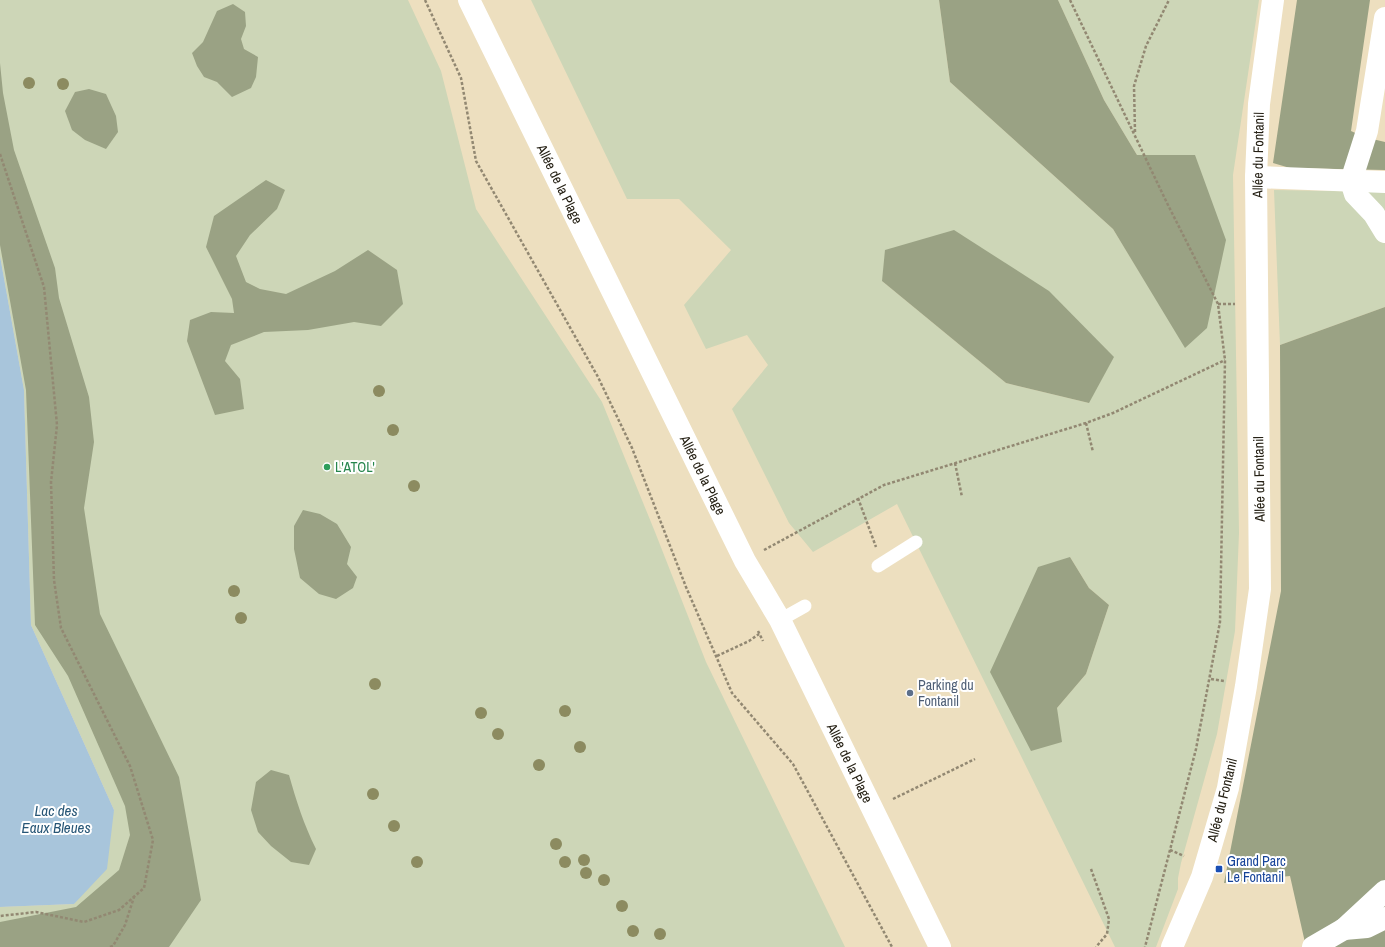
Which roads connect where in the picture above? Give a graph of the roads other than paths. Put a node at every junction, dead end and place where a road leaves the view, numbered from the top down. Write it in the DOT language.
graph roads {
  1 [pos="469,0"];
  2 [pos="1273,0"];
  3 [pos="1385,18"];
  4 [pos="1256,178"];
  5 [pos="1351,181"];
  6 [pos="1385,182"];
  7 [pos="1385,232"];
  8 [pos="916,542"];
  9 [pos="878,566"];
  10 [pos="805,606"];
  11 [pos="780,620"];
  12 [pos="1385,891"];
  13 [pos="1385,918"];
  14 [pos="1344,929"];
  15 [pos="940,947"];
  16 [pos="1172,947"];
  17 [pos="1313,947"];
  1 -- 11 [label="street, Allée de la Plage"];
  2 -- 4 [label="street, Allée du Fontanil"];
  3 -- 5 [label="street"];
  4 -- 5 [label="street"];
  4 -- 16 [label="street, Allée du Fontanil"];
  5 -- 6 [label="street"];
  5 -- 7 [label="street"];
  8 -- 9 [label="lane"];
  10 -- 11 [label="lane"];
  11 -- 15 [label="street, Allée de la Plage"];
  12 -- 14 [label="street"];
  13 -- 14 [label="street"];
  14 -- 17 [label="street"];
}
